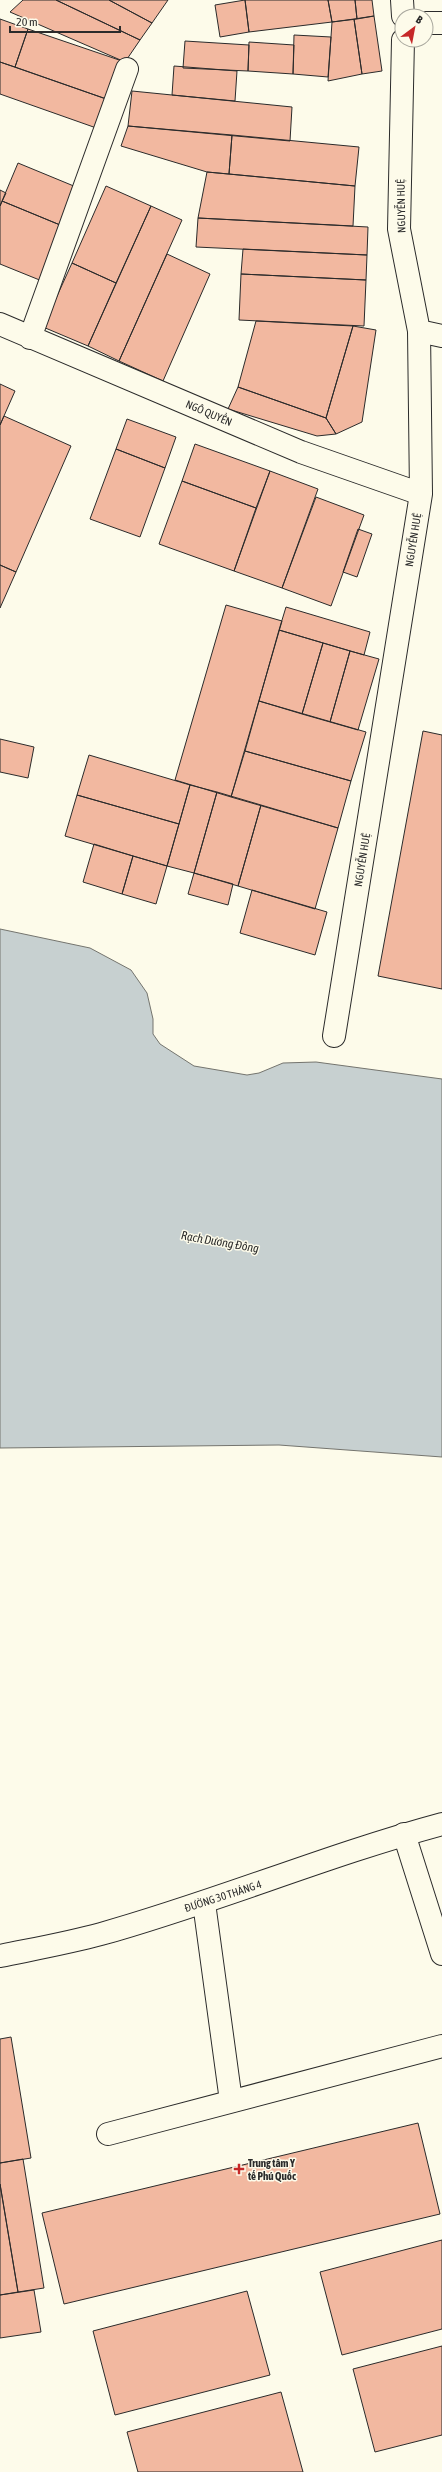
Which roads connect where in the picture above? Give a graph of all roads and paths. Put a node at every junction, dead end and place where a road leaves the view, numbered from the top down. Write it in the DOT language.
graph roads {
  1 [pos="403,48"];
  2 [pos="127,69"];
  3 [pos="0,324"];
  4 [pos="419,331"];
  5 [pos="442,336"];
  6 [pos="30,338"];
  7 [pos="421,494"];
  8 [pos="334,1036"];
  9 [pos="442,1824"];
  10 [pos="404,1834"];
  11 [pos="204,1903"];
  12 [pos="442,1954"];
  13 [pos="0,1956"];
  14 [pos="442,2046"];
  15 [pos="231,2101"];
  16 [pos="108,2134"];
  1 -- 4 [label="street, NGUYỄN HUỆ"];
  2 -- 6 [label="street"];
  3 -- 6 [label="street, NGÔ QUYỀN"];
  4 -- 5 [label="street"];
  4 -- 7 [label="street, NGUYỄN HUỆ"];
  6 -- 7 [label="street, NGÔ QUYỀN"];
  7 -- 8 [label="street, NGUYỄN HUỆ"];
  9 -- 10 [label="street, ĐƯỜNG 30 THÁNG 4"];
  10 -- 11 [label="street, ĐƯỜNG 30 THÁNG 4"];
  10 -- 12 [label="street"];
  11 -- 13 [label="street, ĐƯỜNG 30 THÁNG 4"];
  11 -- 15 [label="street"];
  14 -- 15 [label="street"];
  15 -- 16 [label="street"];
}
